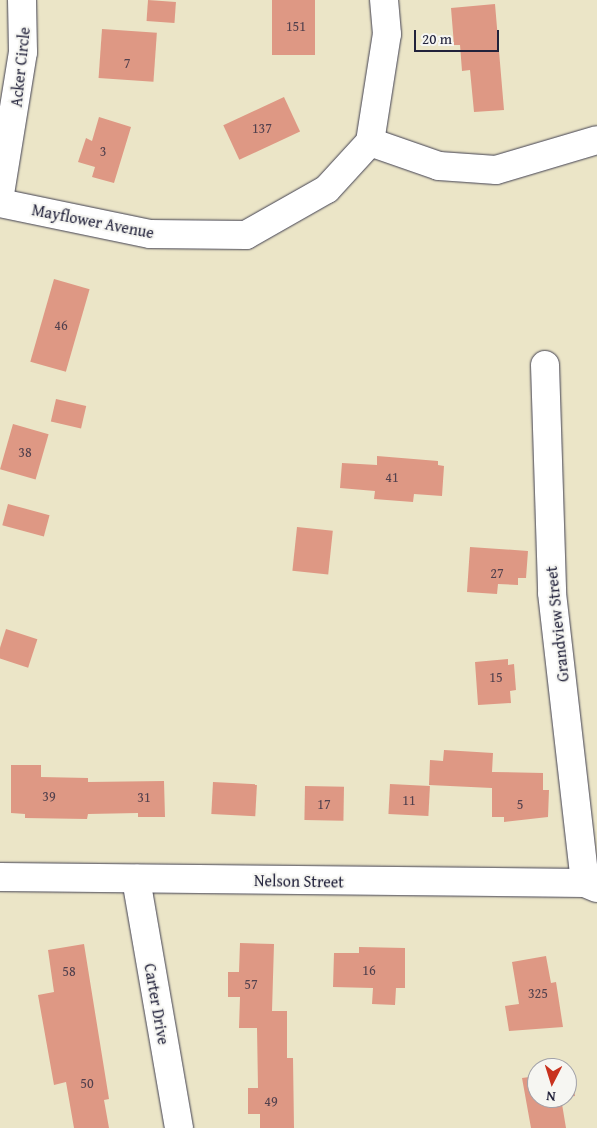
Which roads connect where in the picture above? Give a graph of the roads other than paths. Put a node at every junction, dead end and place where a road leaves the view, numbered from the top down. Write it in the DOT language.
graph roads {
  1 [pos="22,0"];
  2 [pos="384,0"];
  3 [pos="597,140"];
  4 [pos="370,142"];
  5 [pos="0,194"];
  6 [pos="0,203"];
  7 [pos="546,365"];
  8 [pos="0,877"];
  9 [pos="136,879"];
  10 [pos="591,886"];
  11 [pos="179,1128"];
  1 -- 5 [label="street, Acker Circle"];
  2 -- 4 [label="street"];
  3 -- 4 [label="street"];
  4 -- 6 [label="street, Mayflower Avenue"];
  7 -- 10 [label="street, Grandview Street"];
  8 -- 9 [label="street, Nelson Street"];
  9 -- 10 [label="street, Nelson Street"];
  9 -- 11 [label="street, Carter Drive"];
}
